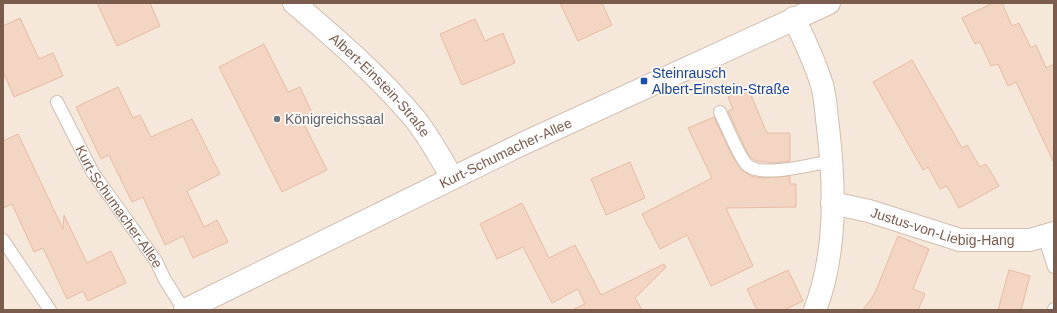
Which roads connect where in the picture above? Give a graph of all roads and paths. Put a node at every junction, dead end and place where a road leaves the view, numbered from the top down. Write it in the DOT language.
graph roads {
  1 [pos="294,3"];
  2 [pos="820,5"];
  3 [pos="794,18"];
  4 [pos="57,102"];
  5 [pos="720,112"];
  6 [pos="832,161"];
  7 [pos="452,178"];
  8 [pos="832,203"];
  9 [pos="1049,234"];
  10 [pos="3,240"];
  11 [pos="1054,267"];
  12 [pos="50,310"];
  13 [pos="184,310"];
  14 [pos="815,310"];
  1 -- 7 [label="street, Albert-Einstein-Straße"];
  2 -- 3 [label="street, Kurt-Schumacher-Allee"];
  3 -- 6 [label="street"];
  3 -- 7 [label="street, Kurt-Schumacher-Allee"];
  4 -- 13 [label="lane, Kurt-Schumacher-Allee"];
  5 -- 6 [label="lane"];
  6 -- 8 [label="street"];
  7 -- 13 [label="street, Kurt-Schumacher-Allee"];
  8 -- 9 [label="street, Justus-von-Liebig-Hang"];
  8 -- 14 [label="street"];
  9 -- 11 [label="lane"];
  10 -- 12 [label="lane"];
}
